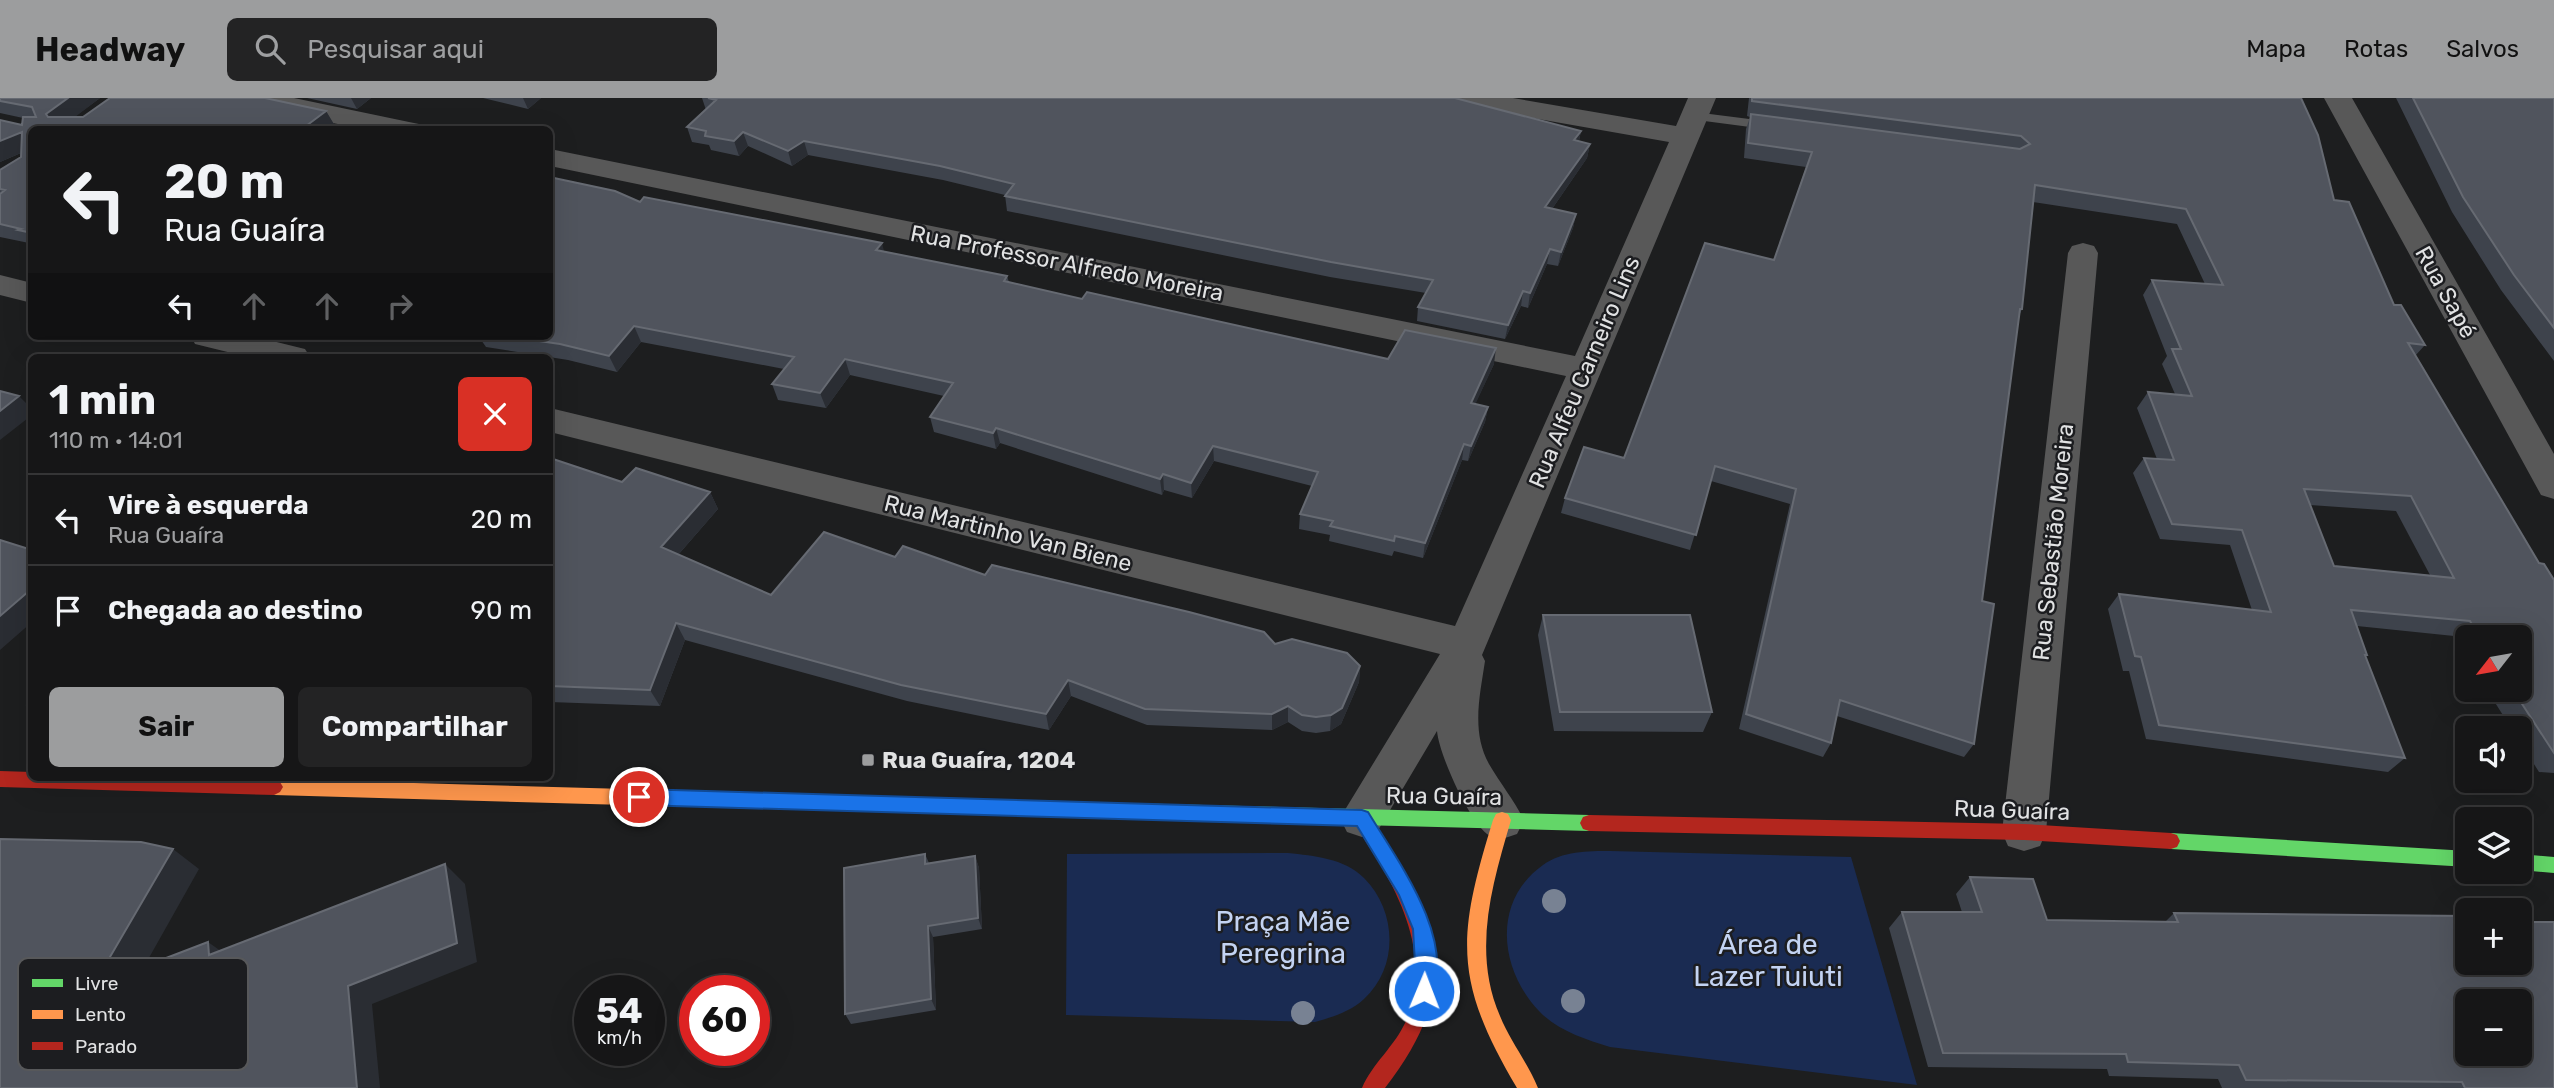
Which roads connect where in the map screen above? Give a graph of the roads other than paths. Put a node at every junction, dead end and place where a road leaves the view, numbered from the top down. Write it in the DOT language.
graph roads {
  1 [pos="254,98"];
  2 [pos="1465,98"];
  3 [pos="2338,98"];
  4 [pos="1694,117"];
  5 [pos="390,126"];
  6 [pos="1791,129"];
  7 [pos="553,159"];
  8 [pos="2083,253"];
  9 [pos="0,285"];
  10 [pos="28,292"];
  11 [pos="223,340"];
  12 [pos="281,354"];
  13 [pos="1586,369"];
  14 [pos="553,421"];
  15 [pos="2554,486"];
  16 [pos="1467,645"];
  17 [pos="0,779"];
  18 [pos="28,780"];
  19 [pos="70,781"];
  20 [pos="1362,818"];
  21 [pos="1502,820"];
  22 [pos="2024,832"];
  23 [pos="2455,858"];
  24 [pos="2532,863"];
  25 [pos="2554,865"];
  26 [pos="1372,1088"];
  27 [pos="1528,1088"];
  1 -- 5 [label="street"];
  2 -- 4 [label="street"];
  3 -- 15 [label="street, Rua Sapé"];
  4 -- 6 [label="lane"];
  4 -- 13 [label="street, Rua Alfeu Carneiro Lins"];
  7 -- 13 [label="street, Rua Professor Alfredo Moreira"];
  8 -- 22 [label="street, Rua Sebastião Moreira"];
  9 -- 10 [label="street"];
  11 -- 12 [label="street"];
  13 -- 16 [label="street, Rua Alfeu Carneiro Lins"];
  14 -- 16 [label="street, Rua Martinho Van Biene"];
  16 -- 20 [label="street, Rua Alfeu Carneiro Lins"];
  16 -- 21 [label="street, Rua Alfeu Carneiro Lins"];
  17 -- 18 [label="main road, Rua Guaíra"];
  19 -- 20 [label="main road, Rua Guaíra"];
  20 -- 21 [label="main road, Rua Guaíra"];
  20 -- 26 [label="main road"];
  21 -- 22 [label="main road, Rua Guaíra"];
  21 -- 27 [label="main road"];
  22 -- 23 [label="main road, Rua Guaíra"];
  24 -- 25 [label="main road"];
}
